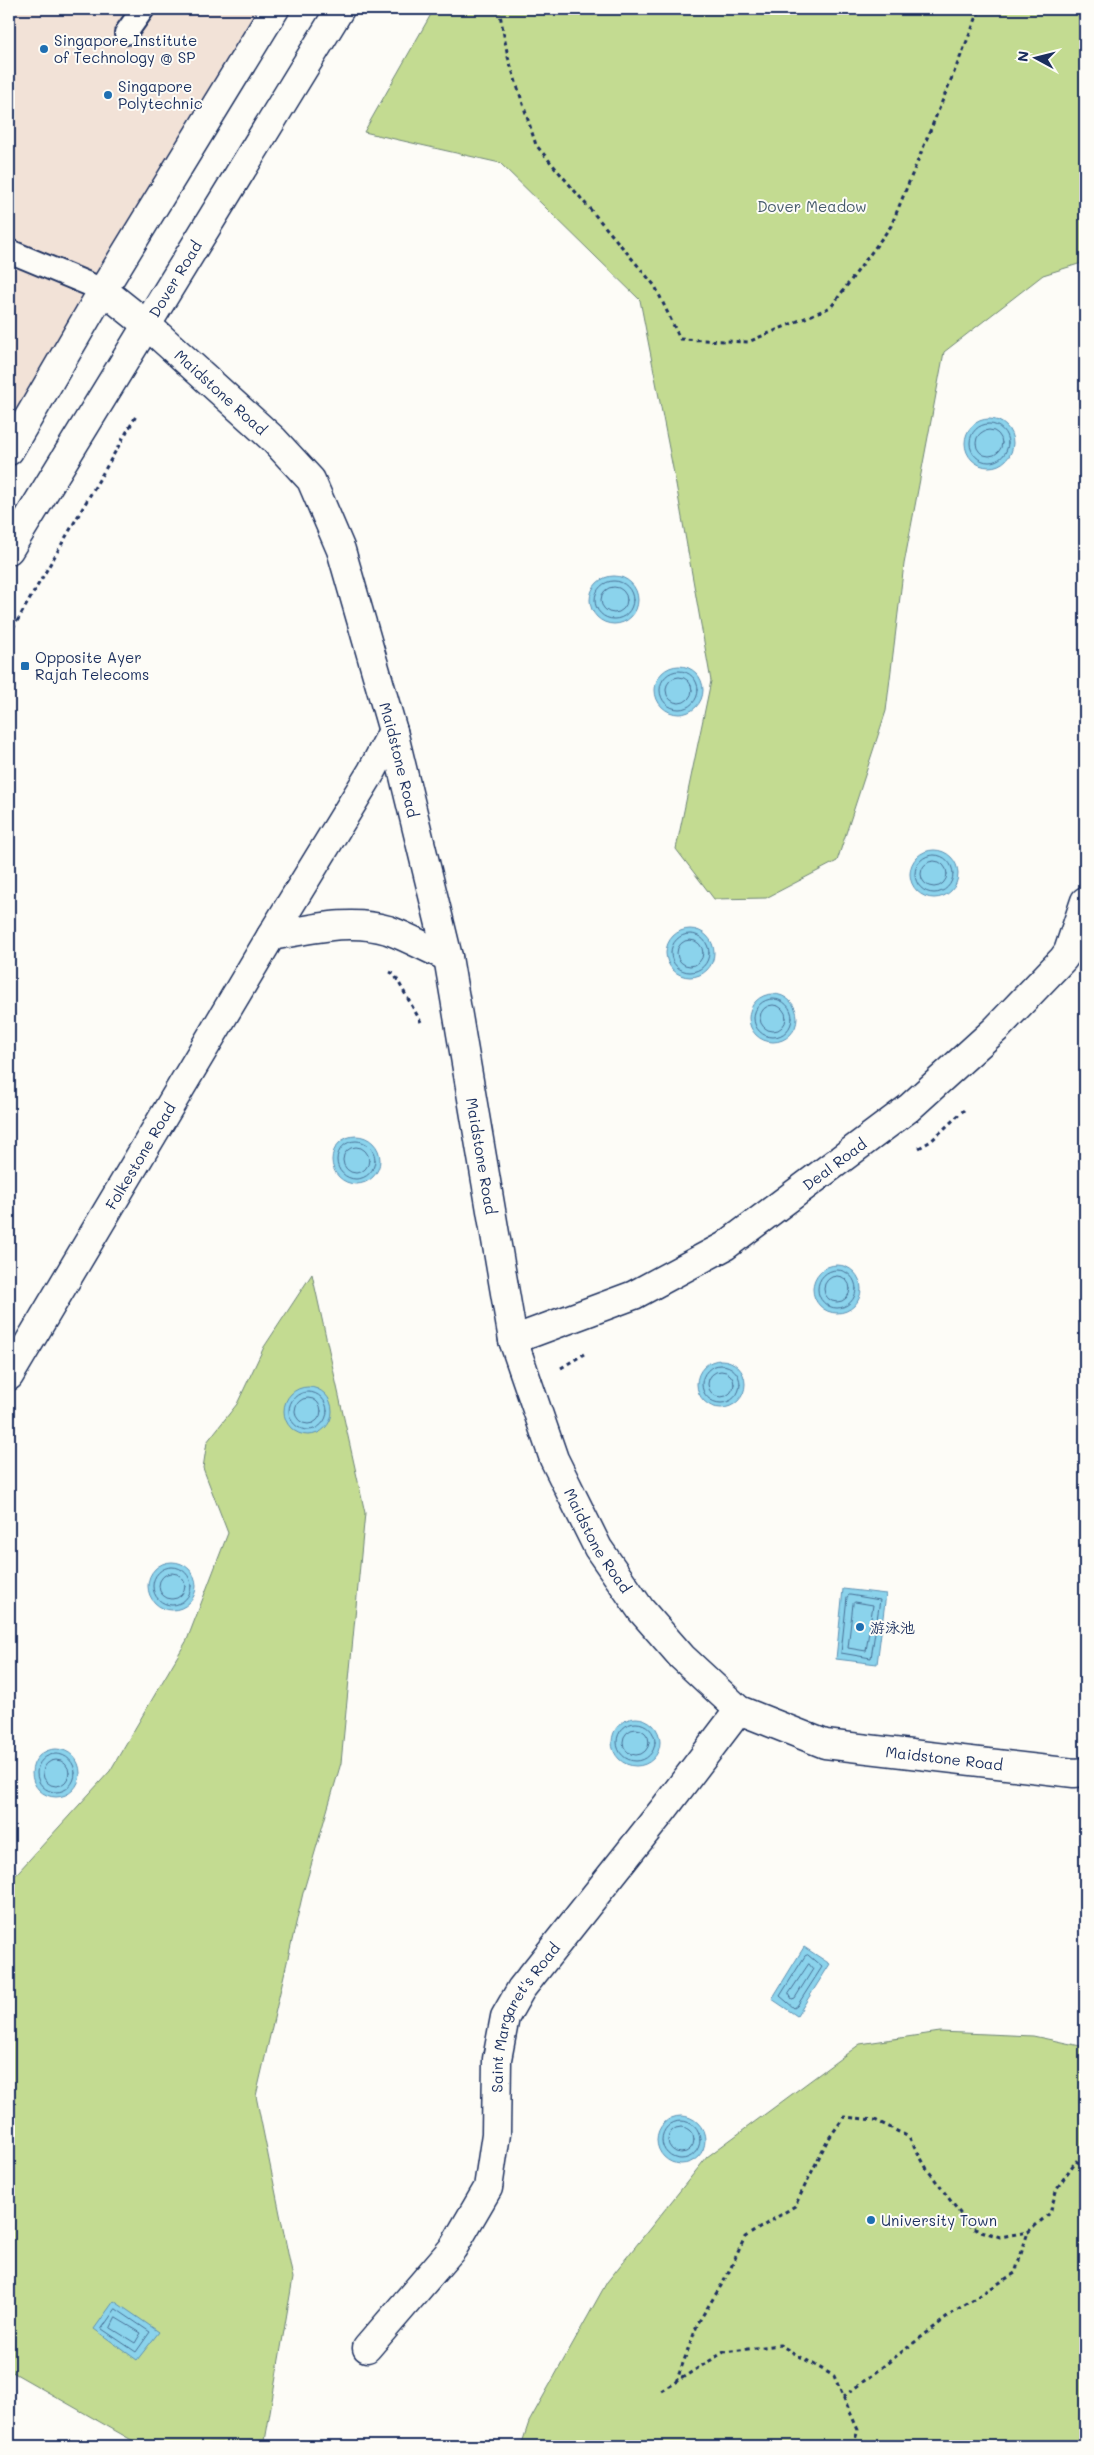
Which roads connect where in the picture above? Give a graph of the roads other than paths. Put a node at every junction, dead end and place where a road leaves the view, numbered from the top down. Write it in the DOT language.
graph roads {
  1 [pos="143,9"];
  2 [pos="275,9"];
  3 [pos="340,9"];
  4 [pos="126,33"];
  5 [pos="9,251"];
  6 [pos="103,290"];
  7 [pos="147,325"];
  8 [pos="9,451"];
  9 [pos="9,550"];
  10 [pos="393,732"];
  11 [pos="1085,901"];
  12 [pos="270,936"];
  13 [pos="448,957"];
  14 [pos="513,1340"];
  15 [pos="9,1376"];
  16 [pos="739,1710"];
  17 [pos="1085,1772"];
  18 [pos="367,2348"];
  1 -- 4 [label="lane"];
  2 -- 6 [label="street"];
  3 -- 7 [label="street, Dover Road"];
  5 -- 6 [label="lane"];
  6 -- 7 [label="street, Maidstone Road"];
  6 -- 8 [label="street"];
  7 -- 9 [label="street, Dover Road"];
  7 -- 10 [label="street, Maidstone Road"];
  10 -- 12 [label="street, Folkestone Road"];
  10 -- 13 [label="street, Maidstone Road"];
  11 -- 14 [label="street, Deal Road"];
  12 -- 13 [label="street"];
  12 -- 15 [label="street, Folkestone Road"];
  13 -- 14 [label="street, Maidstone Road"];
  14 -- 16 [label="street, Maidstone Road"];
  16 -- 17 [label="street, Maidstone Road"];
  16 -- 18 [label="street, Saint Margaret's Road"];
}
